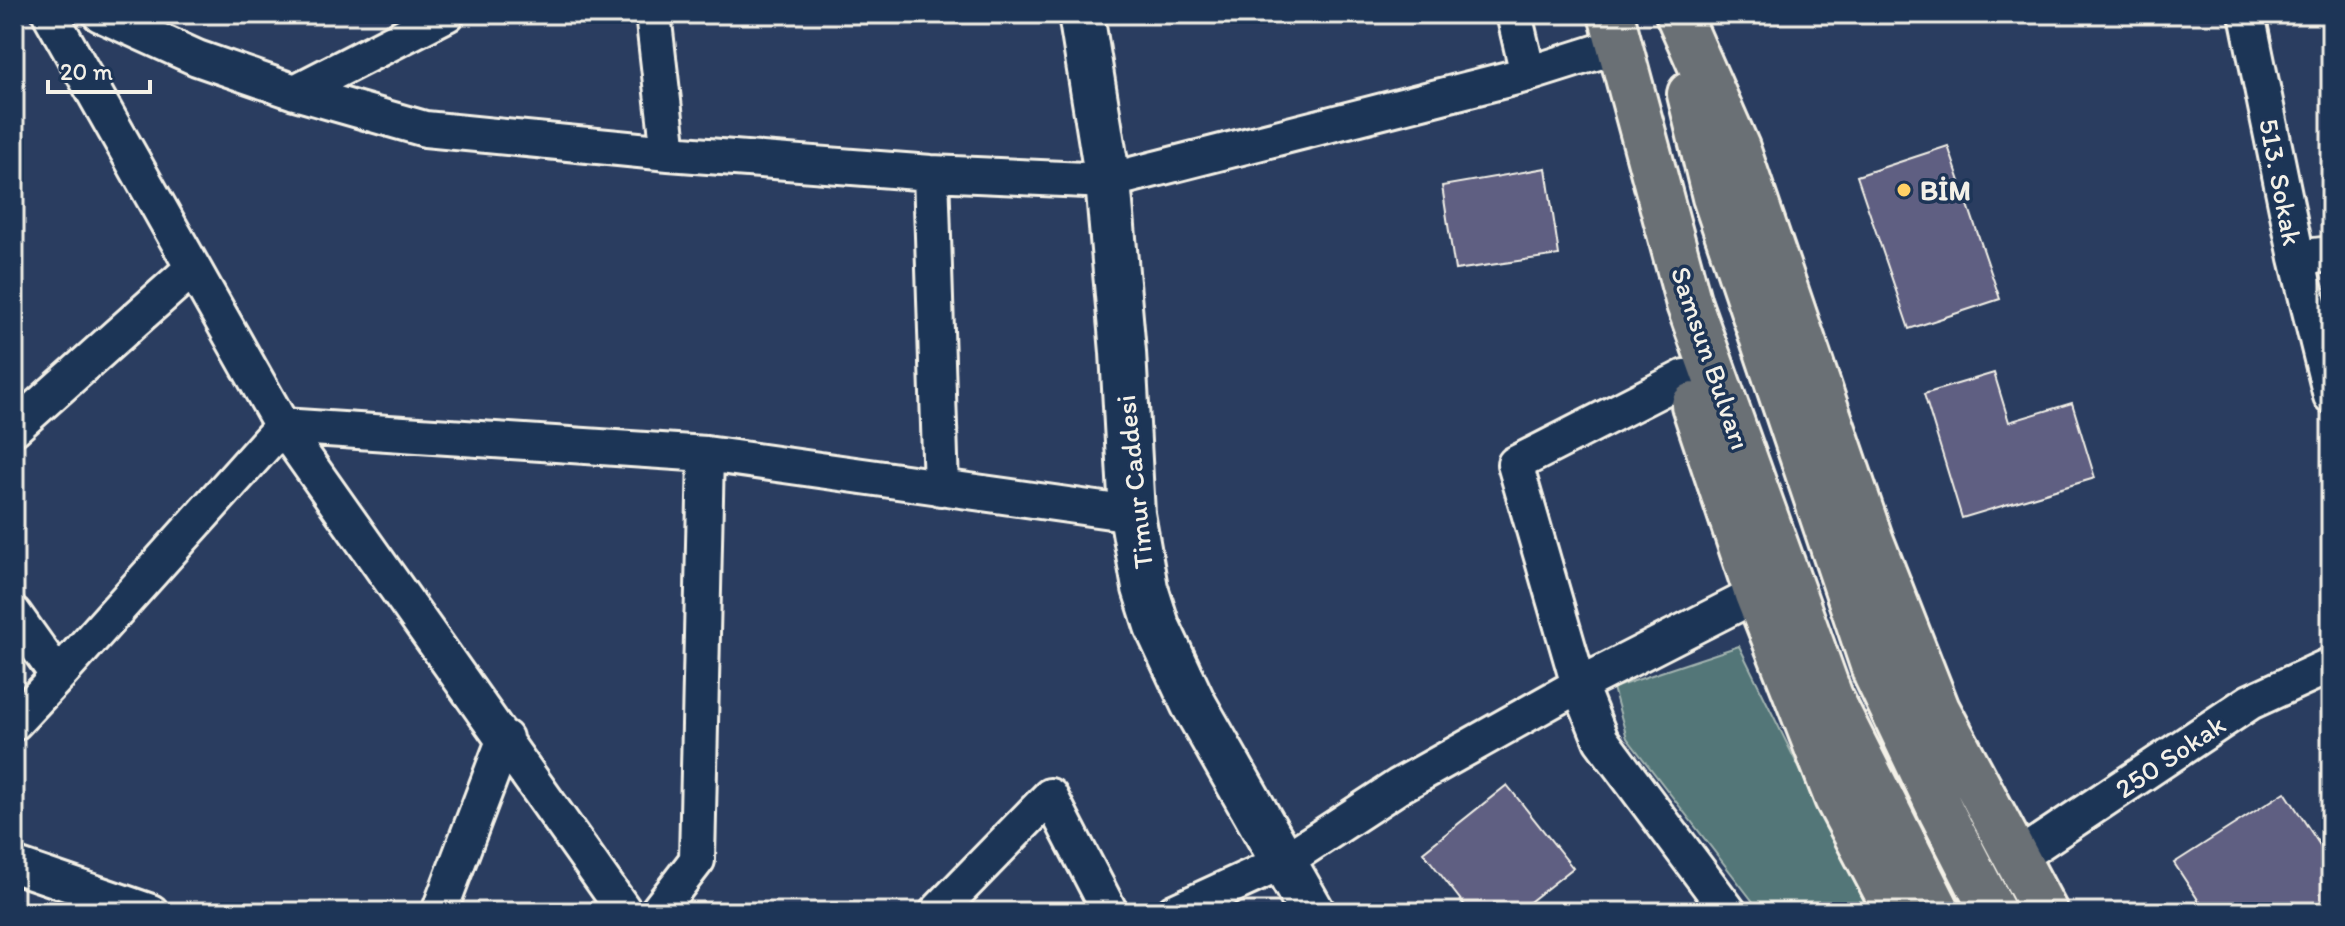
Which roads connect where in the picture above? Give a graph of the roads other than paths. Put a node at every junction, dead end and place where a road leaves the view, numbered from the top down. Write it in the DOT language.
graph roads {
  1 [pos="50,14"];
  2 [pos="100,14"];
  3 [pos="447,14"];
  4 [pos="653,14"];
  5 [pos="1081,14"];
  6 [pos="1514,14"];
  7 [pos="1671,14"];
  8 [pos="1678,14"];
  9 [pos="2247,14"];
  10 [pos="1620,48"];
  11 [pos="1528,74"];
  12 [pos="295,92"];
  13 [pos="669,153"];
  14 [pos="931,173"];
  15 [pos="1108,181"];
  16 [pos="2331,254"];
  17 [pos="2297,258"];
  18 [pos="193,268"];
  19 [pos="1685,377"];
  20 [pos="2331,396"];
  21 [pos="282,426"];
  22 [pos="14,428"];
  23 [pos="706,454"];
  24 [pos="941,488"];
  25 [pos="1132,514"];
  26 [pos="1757,594"];
  27 [pos="14,614"];
  28 [pos="2331,665"];
  29 [pos="58,676"];
  30 [pos="1579,685"];
  31 [pos="14,723"];
  32 [pos="505,738"];
  33 [pos="2015,859"];
  34 [pos="1283,862"];
  35 [pos="14,865"];
  36 [pos="151,912"];
  37 [pos="439,912"];
  38 [pos="625,912"];
  39 [pos="657,912"];
  40 [pos="937,912"];
  41 [pos="1110,912"];
  42 [pos="1174,912"];
  43 [pos="1312,912"];
  44 [pos="1729,912"];
  45 [pos="1897,912"];
  46 [pos="1938,912"];
  47 [pos="1993,912"];
  48 [pos="2045,912"];
  1 -- 18 [label="street"];
  2 -- 12 [label="street"];
  3 -- 12 [label="street"];
  4 -- 13 [label="street"];
  5 -- 15 [label="street, Timur Caddesi"];
  6 -- 11 [label="street"];
  7 -- 47 [label="main road"];
  8 -- 33 [label="main road"];
  9 -- 17 [label="street, 513. Sokak"];
  10 -- 11 [label="street"];
  10 -- 19 [label="main road"];
  10 -- 46 [label="main road, Samsun Bulvarı"];
  11 -- 15 [label="street"];
  12 -- 13 [label="street"];
  13 -- 14 [label="street"];
  14 -- 15 [label="street"];
  14 -- 24 [label="street"];
  15 -- 25 [label="street, Timur Caddesi"];
  16 -- 17 [label="street"];
  17 -- 20 [label="street, 513. Sokak"];
  18 -- 21 [label="street"];
  18 -- 22 [label="street"];
  19 -- 26 [label="main road"];
  19 -- 30 [label="street"];
  21 -- 23 [label="street"];
  21 -- 29 [label="street"];
  21 -- 32 [label="street"];
  23 -- 24 [label="street"];
  23 -- 39 [label="street"];
  24 -- 25 [label="street"];
  25 -- 34 [label="street, Timur Caddesi"];
  26 -- 30 [label="street"];
  26 -- 45 [label="main road"];
  27 -- 29 [label="street"];
  28 -- 33 [label="street, 250 Sokak"];
  29 -- 31 [label="street"];
  30 -- 34 [label="street"];
  30 -- 44 [label="street"];
  32 -- 37 [label="street"];
  32 -- 38 [label="street"];
  33 -- 48 [label="main road"];
  34 -- 42 [label="street"];
  34 -- 43 [label="street, Timur Caddesi"];
  35 -- 36 [label="street"];
  40 -- 41 [label="street"];
}
